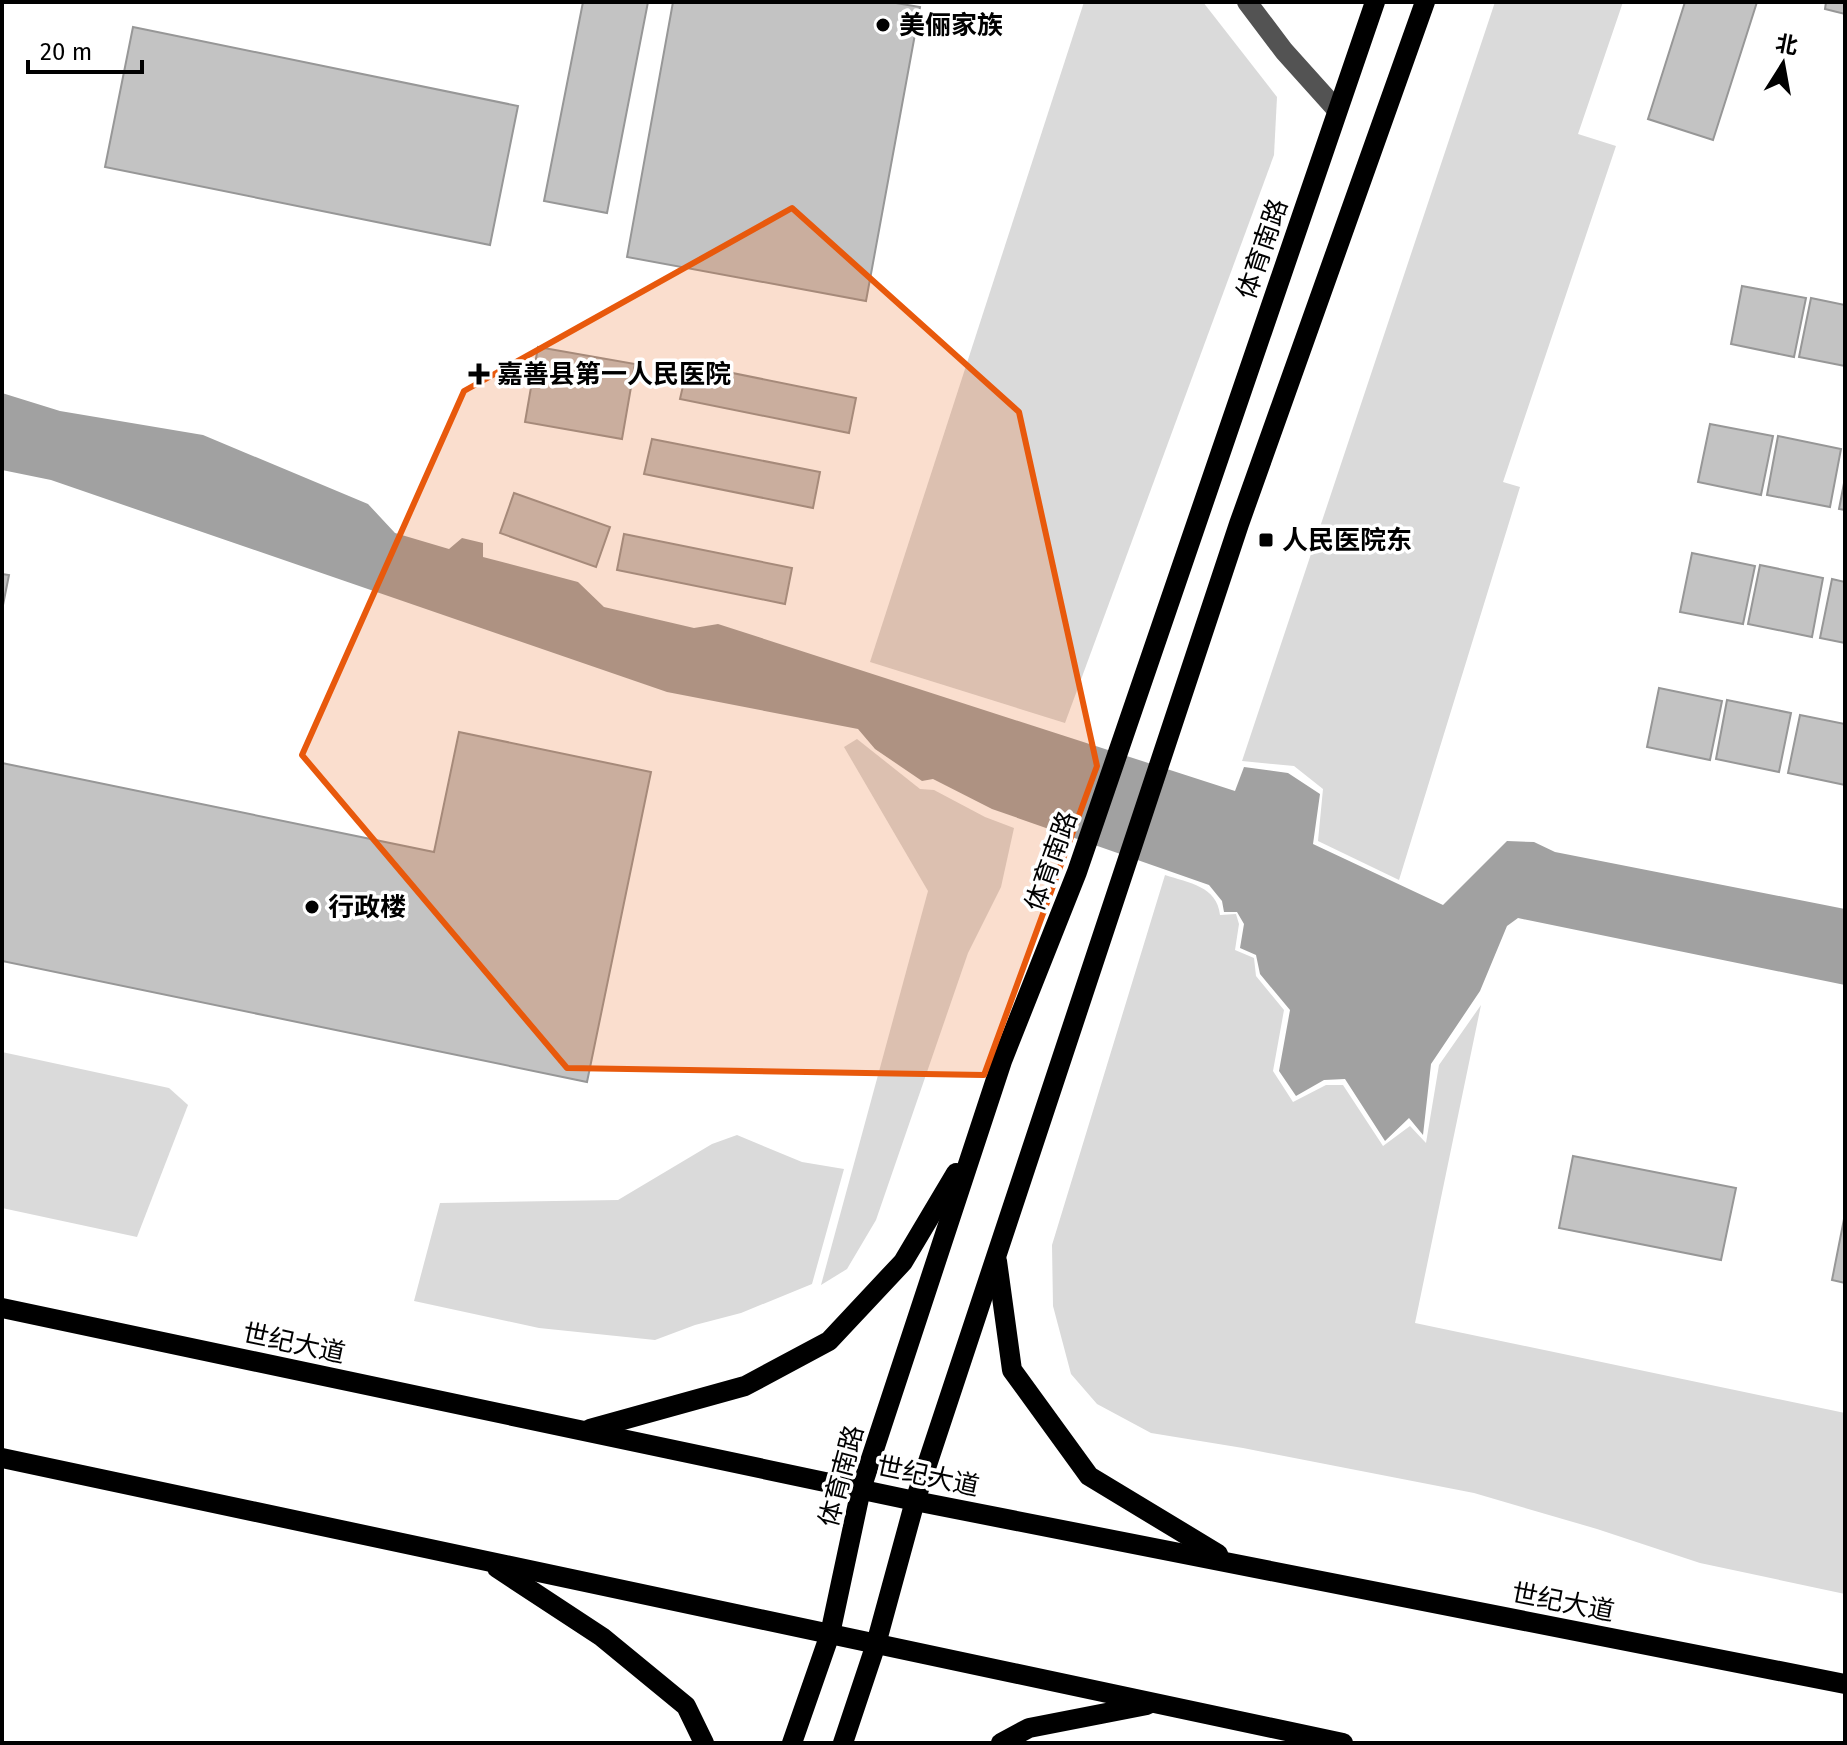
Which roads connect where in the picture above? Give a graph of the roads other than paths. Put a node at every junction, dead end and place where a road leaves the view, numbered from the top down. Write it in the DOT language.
graph roads {
  1 [pos="1231,2"];
  2 [pos="1247,2"];
  3 [pos="1375,2"];
  4 [pos="1425,2"];
  5 [pos="1284,51"];
  6 [pos="1337,110"];
  7 [pos="976,1139"];
  8 [pos="1015,1198"];
  9 [pos="2,1308"];
  10 [pos="586,1430"];
  11 [pos="2,1458"];
  12 [pos="861,1489"];
  13 [pos="915,1501"];
  14 [pos="487,1561"];
  15 [pos="1232,1562"];
  16 [pos="830,1634"];
  17 [pos="876,1644"];
  18 [pos="1845,1684"];
  19 [pos="1156,1703"];
  20 [pos="704,1743"];
  21 [pos="792,1743"];
  22 [pos="843,1743"];
  23 [pos="1001,1743"];
  24 [pos="1343,1743"];
  1 -- 5 [label="lane"];
  2 -- 5 [label="lane"];
  3 -- 6 [label="main road, 体育南路"];
  4 -- 8 [label="main road"];
  5 -- 6 [label="lane"];
  6 -- 7 [label="main road, 体育南路"];
  7 -- 10 [label="main road"];
  7 -- 12 [label="main road, 体育南路"];
  8 -- 13 [label="main road"];
  8 -- 15 [label="main road"];
  9 -- 10 [label="main road, 世纪大道"];
  10 -- 12 [label="main road, 世纪大道"];
  11 -- 14 [label="main road"];
  12 -- 13 [label="main road, 世纪大道"];
  12 -- 16 [label="main road, 体育南路"];
  13 -- 15 [label="main road, 世纪大道"];
  13 -- 17 [label="main road"];
  14 -- 16 [label="main road"];
  14 -- 20 [label="main road"];
  15 -- 18 [label="main road, 世纪大道"];
  16 -- 17 [label="main road"];
  16 -- 21 [label="main road, 体育南路"];
  17 -- 19 [label="main road"];
  17 -- 22 [label="main road"];
  19 -- 23 [label="main road"];
  19 -- 24 [label="main road"];
}
